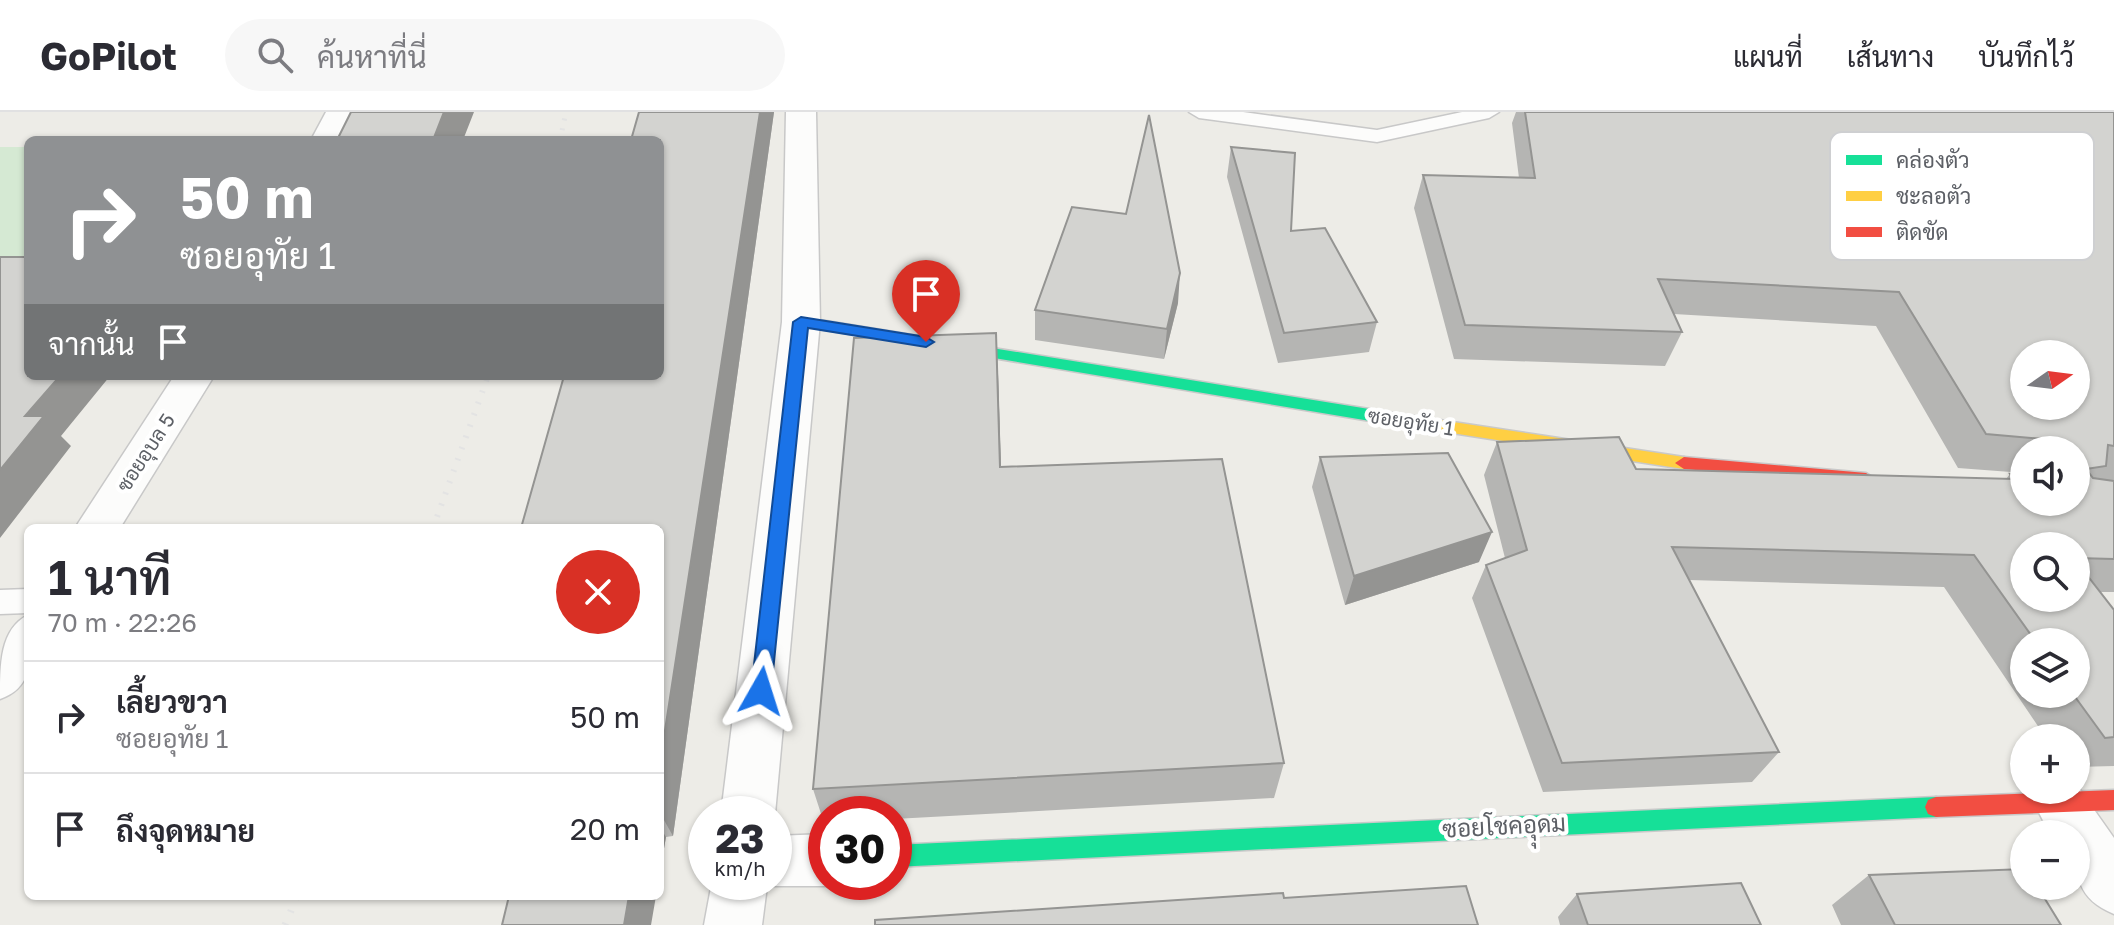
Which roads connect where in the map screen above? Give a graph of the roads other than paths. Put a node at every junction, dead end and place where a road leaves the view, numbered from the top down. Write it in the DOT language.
graph roads {
  1 [pos="341,112"];
  2 [pos="801,112"];
  3 [pos="1199,112"];
  4 [pos="1489,112"];
  5 [pos="329,136"];
  6 [pos="801,322"];
  7 [pos="191,380"];
  8 [pos="1883,480"];
  9 [pos="100,524"];
  10 [pos="24,601"];
  11 [pos="0,602"];
  12 [pos="24,641"];
  13 [pos="0,678"];
  14 [pos="750,796"];
  15 [pos="2114,800"];
  16 [pos="2090,801"];
  17 [pos="2036,804"];
  18 [pos="2062,804"];
  19 [pos="912,855"];
  20 [pos="2114,887"];
  21 [pos="737,900"];
  22 [pos="733,925"];
  1 -- 5 [label="street"];
  2 -- 6 [label="street"];
  3 -- 4 [label="lane"];
  6 -- 8 [label="street, ซอยอุทัย 1"];
  6 -- 14 [label="street"];
  7 -- 9 [label="street, ซอยอุบล 5"];
  10 -- 11 [label="lane"];
  12 -- 13 [label="street"];
  15 -- 16 [label="street, ซอยโชคอุุดม"];
  17 -- 19 [label="street, ซอยโชคอุุดม"];
  18 -- 20 [label="street"];
  21 -- 22 [label="street"];
}
